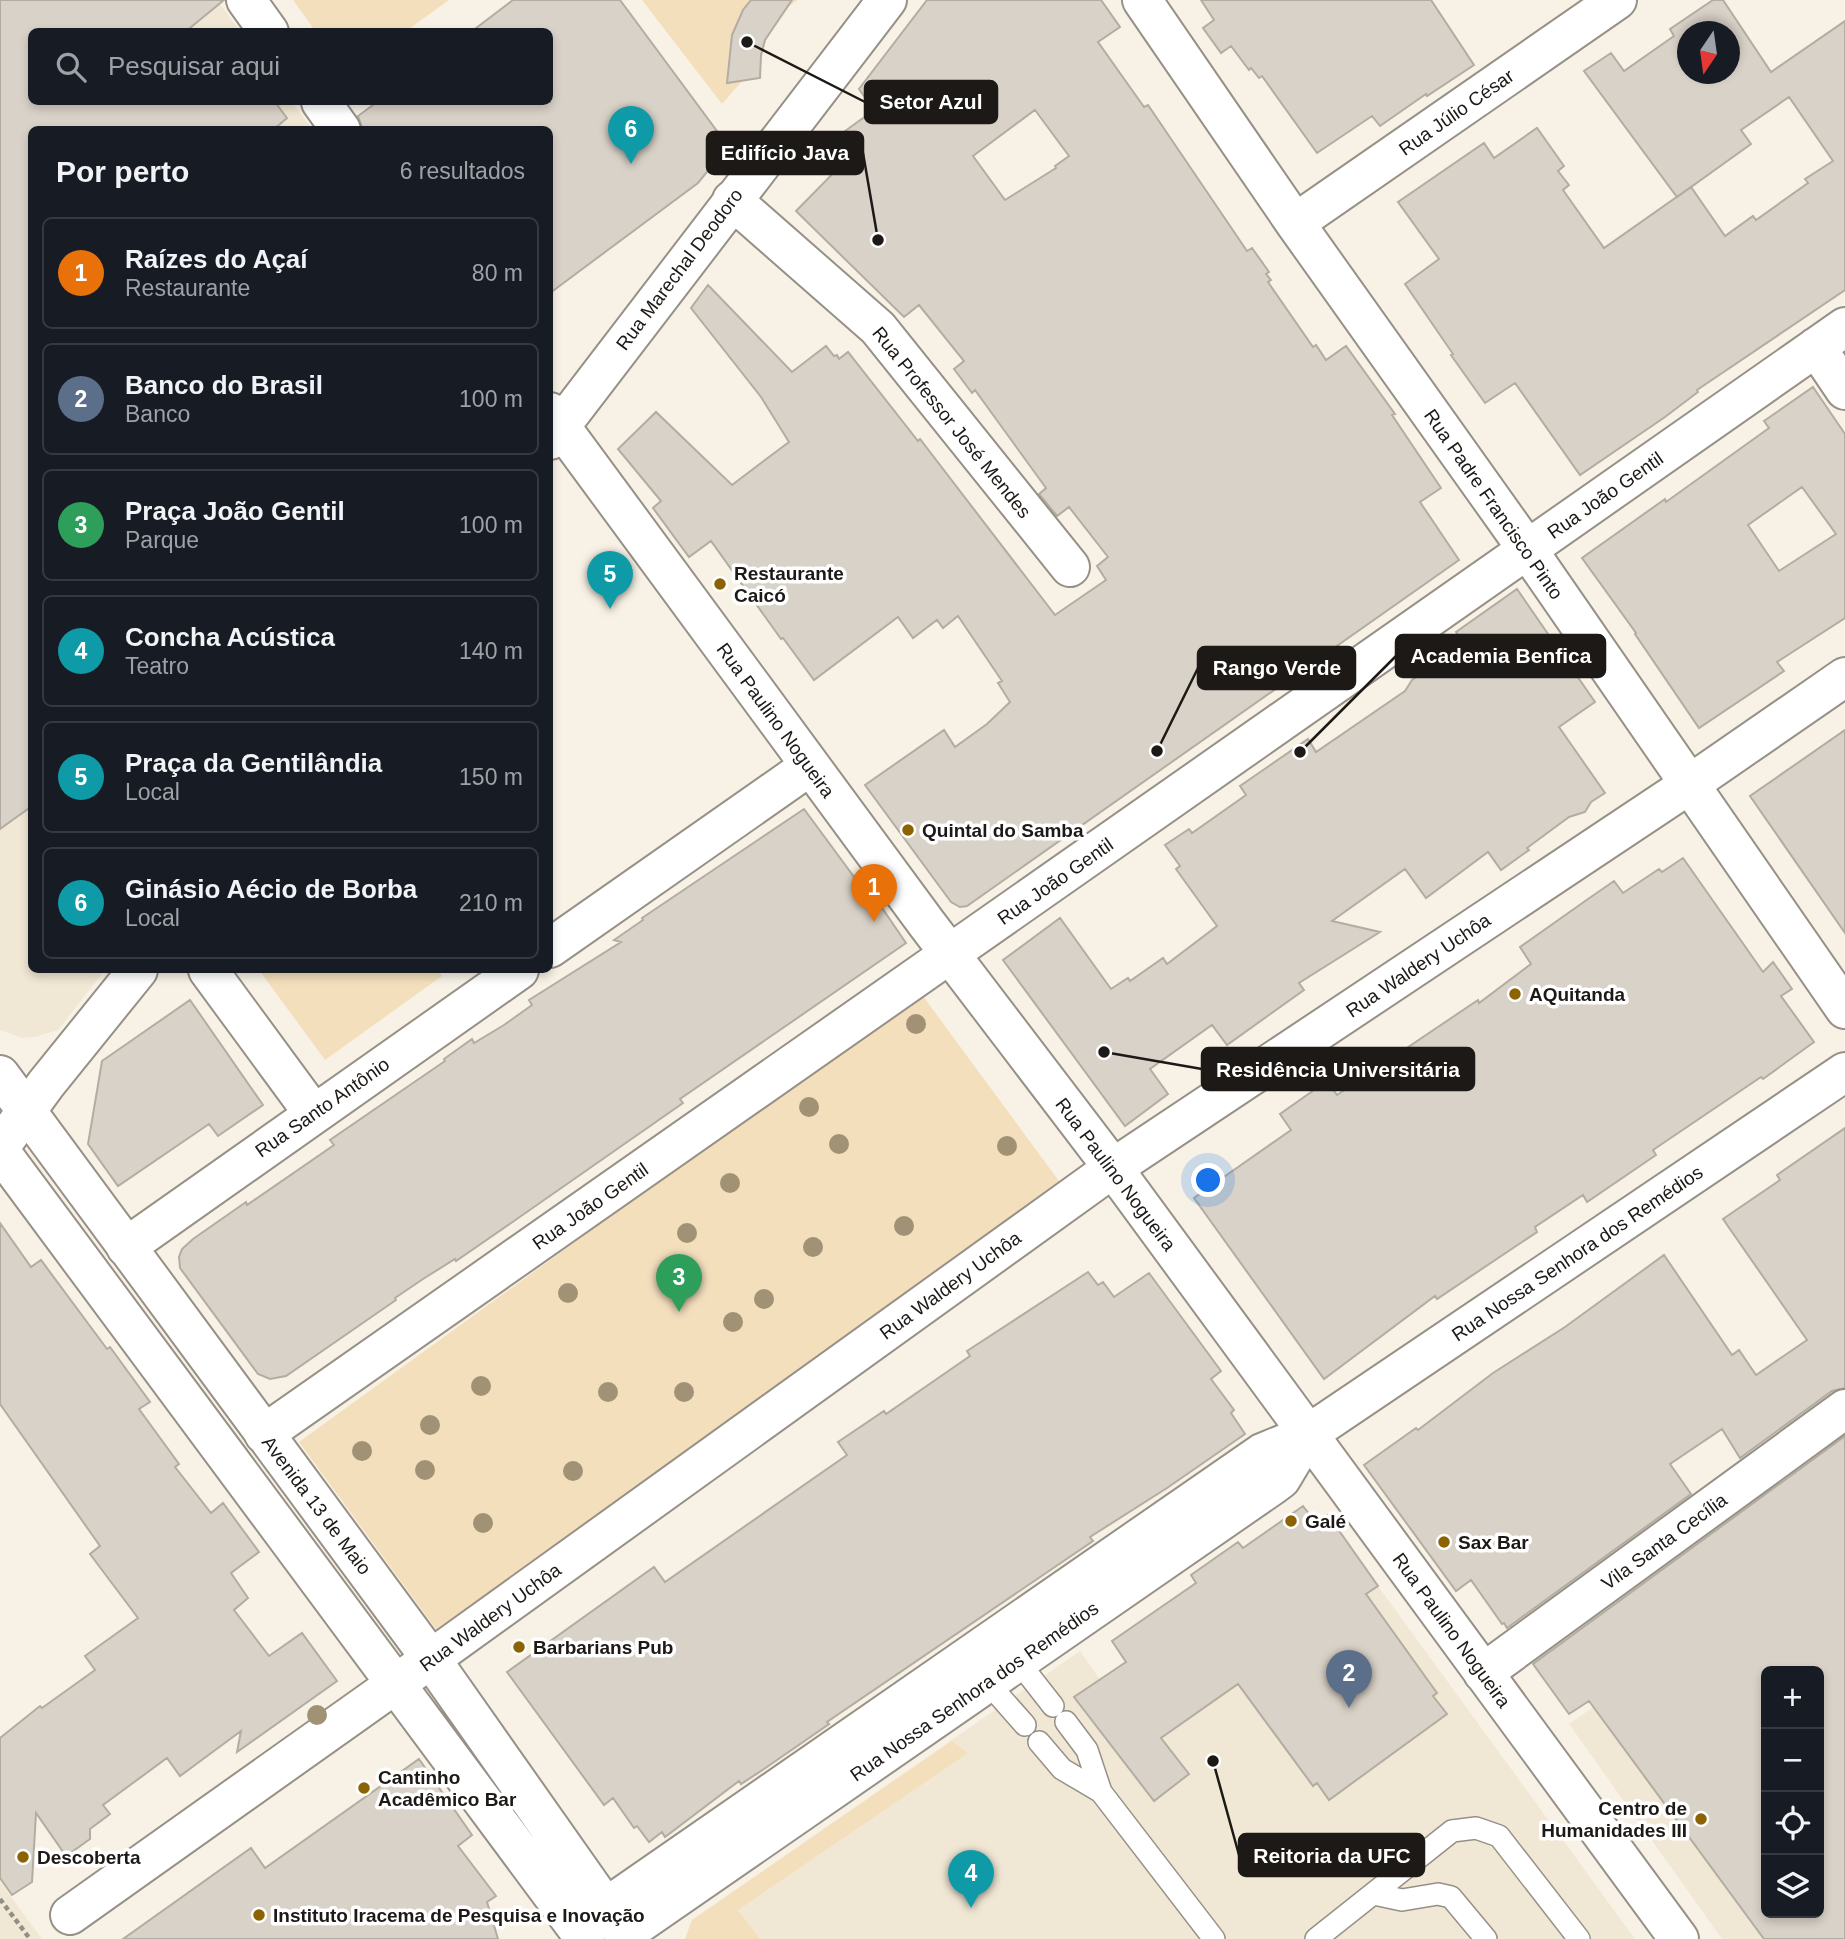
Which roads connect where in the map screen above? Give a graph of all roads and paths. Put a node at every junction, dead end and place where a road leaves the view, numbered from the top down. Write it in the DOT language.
graph roads {
  1 [pos="246,0"];
  2 [pos="887,0"];
  3 [pos="1142,0"];
  4 [pos="1617,0"];
  5 [pos="266,28"];
  6 [pos="323,105"];
  7 [pos="338,126"];
  8 [pos="732,200"];
  9 [pos="1295,223"];
  10 [pos="1831,337"];
  11 [pos="1845,390"];
  12 [pos="553,426"];
  13 [pos="1527,550"];
  14 [pos="1070,567"];
  15 [pos="1845,677"];
  16 [pos="810,766"];
  17 [pos="1689,784"];
  18 [pos="553,946"];
  19 [pos="950,955"];
  20 [pos="136,973"];
  21 [pos="210,973"];
  22 [pos="515,973"];
  23 [pos="1845,1009"];
  24 [pos="1845,1072"];
  25 [pos="0,1075"];
  26 [pos="26,1110"];
  27 [pos="313,1113"];
  28 [pos="0,1149"];
  29 [pos="1113,1168"];
  30 [pos="126,1247"];
  31 [pos="1845,1409"];
  32 [pos="264,1434"];
  33 [pos="1308,1434"];
  34 [pos="431,1658"];
  35 [pos="992,1659"];
  36 [pos="1483,1673"];
  37 [pos="396,1684"];
  38 [pos="1025,1725"];
  39 [pos="1038,1742"];
  40 [pos="1101,1792"];
  41 [pos="1374,1894"];
  42 [pos="0,1899"];
  43 [pos="70,1915"];
  44 [pos="611,1930"];
  45 [pos="30,1939"];
  46 [pos="1214,1939"];
  47 [pos="1317,1939"];
  48 [pos="1486,1939"];
  49 [pos="1579,1939"];
  50 [pos="1679,1939"];
  1 -- 5 [label="street"];
  2 -- 8 [label="street, Rua Marechal Deodoro"];
  3 -- 9 [label="street, Rua Padre Francisco Pinto"];
  4 -- 9 [label="street, Rua Júlio César"];
  6 -- 7 [label="street"];
  8 -- 12 [label="street, Rua Marechal Deodoro"];
  8 -- 14 [label="street, Rua Professor José Mendes"];
  9 -- 13 [label="street, Rua Padre Francisco Pinto"];
  10 -- 11 [label="street"];
  10 -- 13 [label="street, Rua João Gentil"];
  12 -- 16 [label="street, Rua Paulino Nogueira"];
  13 -- 17 [label="street, Rua Padre Francisco Pinto"];
  13 -- 19 [label="street, Rua João Gentil"];
  15 -- 17 [label="street, Rua Waldery Uchôa"];
  16 -- 18 [label="street"];
  16 -- 19 [label="street, Rua Paulino Nogueira"];
  17 -- 23 [label="street, Rua Padre Francisco Pinto"];
  17 -- 29 [label="street, Rua Waldery Uchôa"];
  19 -- 29 [label="street, Rua Paulino Nogueira"];
  19 -- 32 [label="street, Rua João Gentil"];
  20 -- 26 [label="street"];
  21 -- 27 [label="street"];
  22 -- 27 [label="street, Rua Santo Antônio"];
  24 -- 33 [label="street, Rua Nossa Senhora dos Remédios"];
  25 -- 26 [label="street, Avenida 13 de Maio"];
  26 -- 28 [label="street"];
  26 -- 30 [label="street, Avenida 13 de Maio"];
  27 -- 30 [label="street, Rua Santo Antônio"];
  28 -- 37 [label="street"];
  29 -- 33 [label="street, Rua Paulino Nogueira"];
  29 -- 34 [label="street, Rua Waldery Uchôa"];
  30 -- 32 [label="street, Avenida 13 de Maio"];
  31 -- 36 [label="street, Vila Santa Cecília"];
  32 -- 34 [label="street, Avenida 13 de Maio"];
  33 -- 35 [label="street, Rua Nossa Senhora dos Remédios"];
  33 -- 36 [label="street, Rua Paulino Nogueira"];
  34 -- 37 [label="street, Rua Waldery Uchôa"];
  34 -- 44 [label="street, Avenida 13 de Maio"];
  35 -- 38 [label="lane"];
  35 -- 40 [label="lane"];
  35 -- 44 [label="street, Rua Nossa Senhora dos Remédios"];
  36 -- 50 [label="street, Rua Paulino Nogueira"];
  37 -- 43 [label="street, Rua Waldery Uchôa"];
  37 -- 44 [label="street"];
  39 -- 40 [label="lane"];
  40 -- 46 [label="lane"];
  41 -- 47 [label="lane"];
  41 -- 48 [label="lane"];
  41 -- 49 [label="lane"];
  42 -- 45 [label="path"];
}
